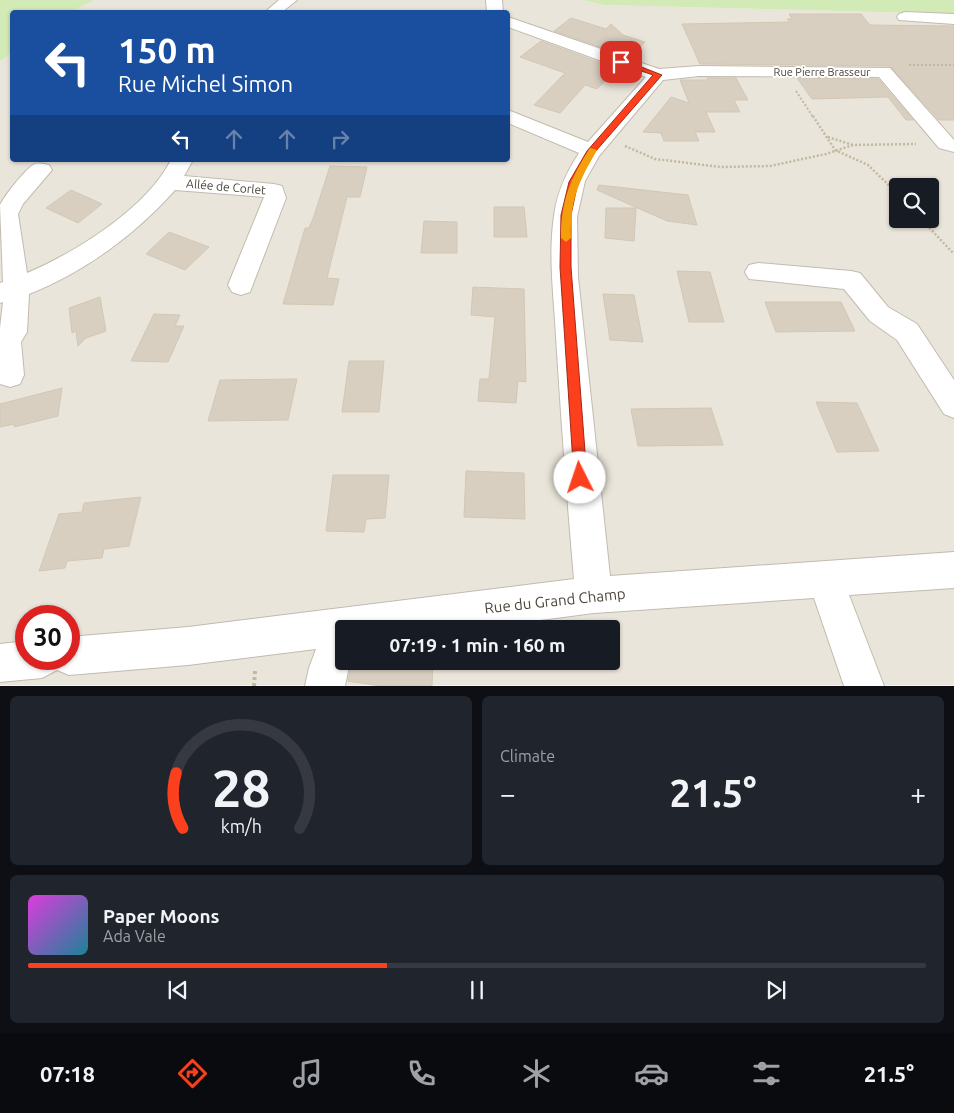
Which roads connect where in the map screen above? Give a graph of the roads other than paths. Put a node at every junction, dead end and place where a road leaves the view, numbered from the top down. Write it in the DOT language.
graph roads {
  1 [pos="289,0"];
  2 [pos="276,10"];
  3 [pos="905,17"];
  4 [pos="954,19"];
  5 [pos="517,30"];
  6 [pos="658,75"];
  7 [pos="510,117"];
  8 [pos="598,144"];
  9 [pos="950,145"];
  10 [pos="181,162"];
  11 [pos="41,170"];
  12 [pos="170,182"];
  13 [pos="758,272"];
  14 [pos="241,285"];
  15 [pos="8,291"];
  16 [pos="3,343"];
  17 [pos="943,371"];
  18 [pos="10,375"];
  19 [pos="954,405"];
  20 [pos="954,570"];
  21 [pos="825,579"];
  22 [pos="594,595"];
  23 [pos="392,620"];
  24 [pos="335,627"];
  25 [pos="335,650"];
  26 [pos="80,655"];
  27 [pos="15,661"];
  28 [pos="0,662"];
  29 [pos="325,686"];
  30 [pos="864,686"];
  1 -- 2 [label="street"];
  3 -- 4 [label="street"];
  5 -- 6 [label="street"];
  6 -- 8 [label="street"];
  6 -- 9 [label="street, Rue Pierre Brasseur"];
  7 -- 8 [label="street"];
  8 -- 22 [label="street"];
  10 -- 12 [label="street, Allée de Corlet"];
  11 -- 15 [label="street"];
  12 -- 14 [label="street, Allée de Corlet"];
  12 -- 15 [label="street, Allée de Corlet"];
  13 -- 17 [label="street"];
  15 -- 16 [label="street"];
  16 -- 18 [label="street"];
  17 -- 19 [label="street"];
  20 -- 21 [label="street, Rue du Grand Champ"];
  21 -- 22 [label="street, Rue du Grand Champ"];
  21 -- 30 [label="street"];
  22 -- 23 [label="street, Rue du Grand Champ"];
  24 -- 26 [label="street, Rue du Grand Champ"];
  25 -- 29 [label="street"];
  27 -- 28 [label="street"];
}
